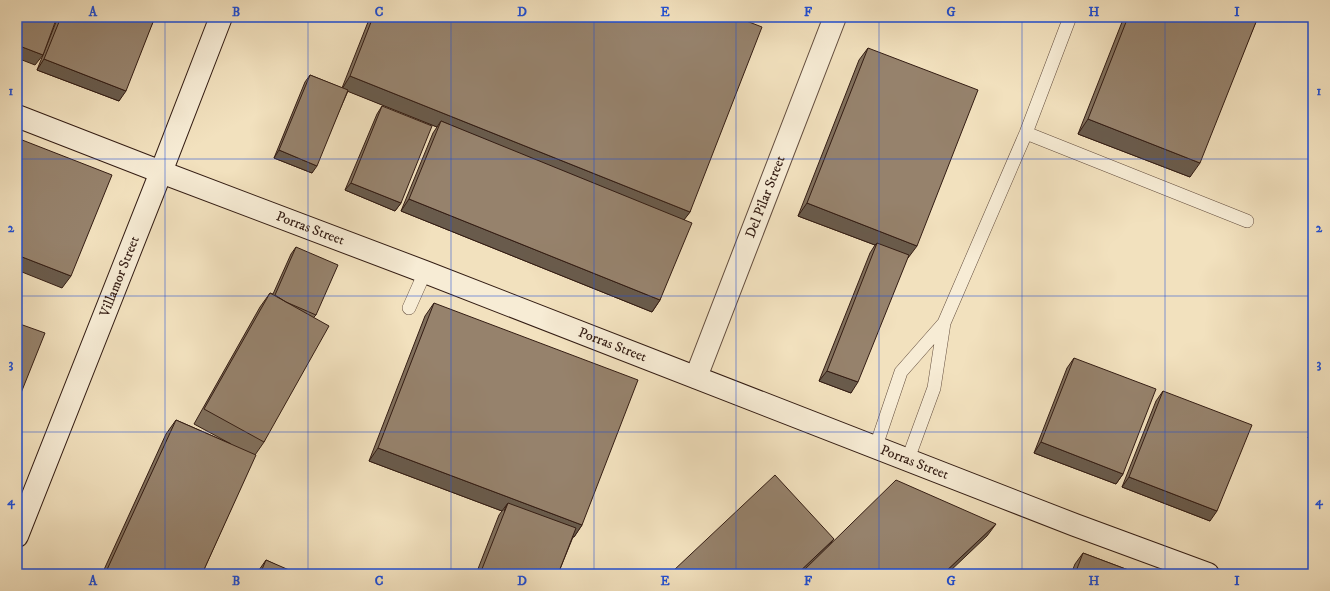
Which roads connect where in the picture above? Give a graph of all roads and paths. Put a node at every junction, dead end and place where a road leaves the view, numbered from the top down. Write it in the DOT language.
graph roads {
  1 [pos="221,17"];
  2 [pos="835,17"];
  3 [pos="1070,17"];
  4 [pos="17,116"];
  5 [pos="1026,134"];
  6 [pos="161,172"];
  7 [pos="1247,221"];
  8 [pos="426,272"];
  9 [pos="409,308"];
  10 [pos="944,323"];
  11 [pos="696,377"];
  12 [pos="876,446"];
  13 [pos="908,459"];
  14 [pos="17,536"];
  15 [pos="1208,574"];
  1 -- 6 [label="street, Villamor Street"];
  2 -- 11 [label="street, Del Pilar Street"];
  3 -- 5 [label="lane"];
  4 -- 6 [label="street, Porras Street"];
  5 -- 7 [label="lane"];
  5 -- 10 [label="lane"];
  6 -- 8 [label="street, Porras Street"];
  6 -- 14 [label="street, Villamor Street"];
  8 -- 9 [label="lane"];
  8 -- 11 [label="street, Porras Street"];
  10 -- 12 [label="lane"];
  10 -- 13 [label="lane"];
  11 -- 12 [label="street, Porras Street"];
  12 -- 13 [label="street, Porras Street"];
  13 -- 15 [label="street, Porras Street"];
}
